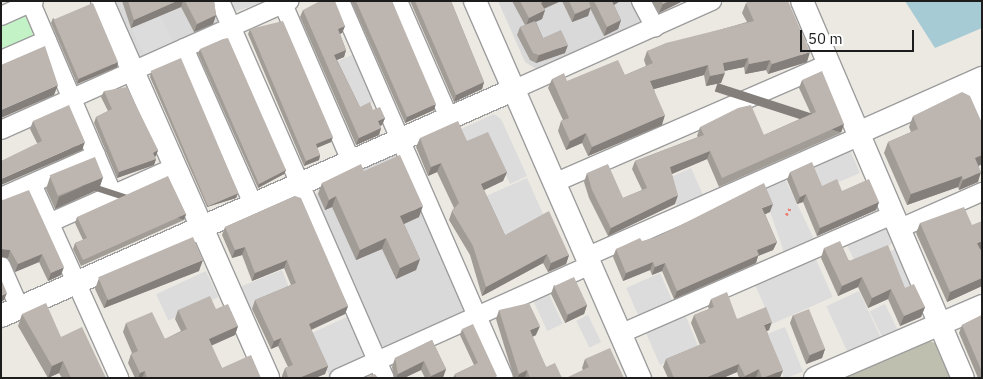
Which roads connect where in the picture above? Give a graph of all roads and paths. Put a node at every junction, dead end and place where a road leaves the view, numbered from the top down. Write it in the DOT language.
graph roads {
  1 [pos="102,1"];
  2 [pos="220,1"];
  3 [pos="340,1"];
  4 [pos="398,1"];
  5 [pos="475,1"];
  6 [pos="642,1"];
  7 [pos="712,1"];
  8 [pos="802,1"];
  9 [pos="33,2"];
  10 [pos="286,3"];
  11 [pos="1,16"];
  12 [pos="231,27"];
  13 [pos="655,27"];
  14 [pos="47,40"];
  15 [pos="184,48"];
  16 [pos="1,60"];
  17 [pos="828,64"];
  18 [pos="133,71"];
  19 [pos="975,81"];
  20 [pos="515,89"];
  21 [pos="72,98"];
  22 [pos="982,111"];
  23 [pos="449,118"];
  24 [pos="1,130"];
  25 [pos="858,133"];
  26 [pos="400,139"];
  27 [pos="96,156"];
  28 [pos="351,161"];
  29 [pos="175,167"];
  30 [pos="554,183"];
  31 [pos="32,184"];
  32 [pos="300,184"];
  33 [pos="982,192"];
  34 [pos="114,195"];
  35 [pos="1,197"];
  36 [pos="253,204"];
  37 [pos="790,208"];
  38 [pos="786,215"];
  39 [pos="895,222"];
  40 [pos="50,223"];
  41 [pos="202,227"];
  42 [pos="588,261"];
  43 [pos="1,266"];
  44 [pos="76,282"];
  45 [pos="982,306"];
  46 [pos="11,312"];
  47 [pos="478,318"];
  48 [pos="939,323"];
  49 [pos="620,334"];
  50 [pos="377,360"];
  51 [pos="119,378"];
  52 [pos="268,378"];
  53 [pos="339,378"];
  54 [pos="385,378"];
  55 [pos="504,378"];
  56 [pos="640,378"];
  57 [pos="815,378"];
  58 [pos="963,378"];
  1 -- 18 [label="street"];
  2 -- 12 [label="street"];
  3 -- 26 [label="street"];
  4 -- 23 [label="street"];
  5 -- 20 [label="street"];
  6 -- 13 [label="street"];
  7 -- 13 [label="street"];
  8 -- 17 [label="street"];
  9 -- 11 [label="street"];
  9 -- 14 [label="street"];
  10 -- 12 [label="street"];
  10 -- 28 [label="street"];
  12 -- 15 [label="street"];
  12 -- 32 [label="street"];
  13 -- 20 [label="street"];
  14 -- 16 [label="street"];
  14 -- 21 [label="street"];
  15 -- 18 [label="street"];
  15 -- 36 [label="street"];
  17 -- 25 [label="street"];
  17 -- 30 [label="street"];
  18 -- 21 [label="street"];
  18 -- 29 [label="street"];
  19 -- 22 [label="street"];
  19 -- 25 [label="street"];
  20 -- 23 [label="street"];
  20 -- 30 [label="street"];
  21 -- 24 [label="street"];
  21 -- 27 [label="street"];
  23 -- 26 [label="street"];
  25 -- 39 [label="street"];
  25 -- 42 [label="street"];
  26 -- 28 [label="street"];
  26 -- 47 [label="street"];
  27 -- 31 [label="street"];
  27 -- 34 [label="street"];
  28 -- 32 [label="street"];
  29 -- 34 [label="street"];
  29 -- 41 [label="street"];
  30 -- 42 [label="street"];
  31 -- 35 [label="street"];
  31 -- 40 [label="street"];
  32 -- 36 [label="street"];
  32 -- 50 [label="street"];
  33 -- 39 [label="street"];
  34 -- 40 [label="street"];
  36 -- 41 [label="street"];
  37 -- 38 [label="path"];
  39 -- 48 [label="street"];
  39 -- 49 [label="street"];
  40 -- 44 [label="street"];
  41 -- 44 [label="street"];
  41 -- 52 [label="street"];
  42 -- 47 [label="street"];
  42 -- 49 [label="street"];
  43 -- 46 [label="street"];
  44 -- 46 [label="street"];
  44 -- 51 [label="street"];
  45 -- 48 [label="street"];
  47 -- 50 [label="street"];
  47 -- 55 [label="street"];
  48 -- 57 [label="street"];
  48 -- 58 [label="street"];
  49 -- 56 [label="street"];
  50 -- 53 [label="street"];
  50 -- 54 [label="street"];
}
